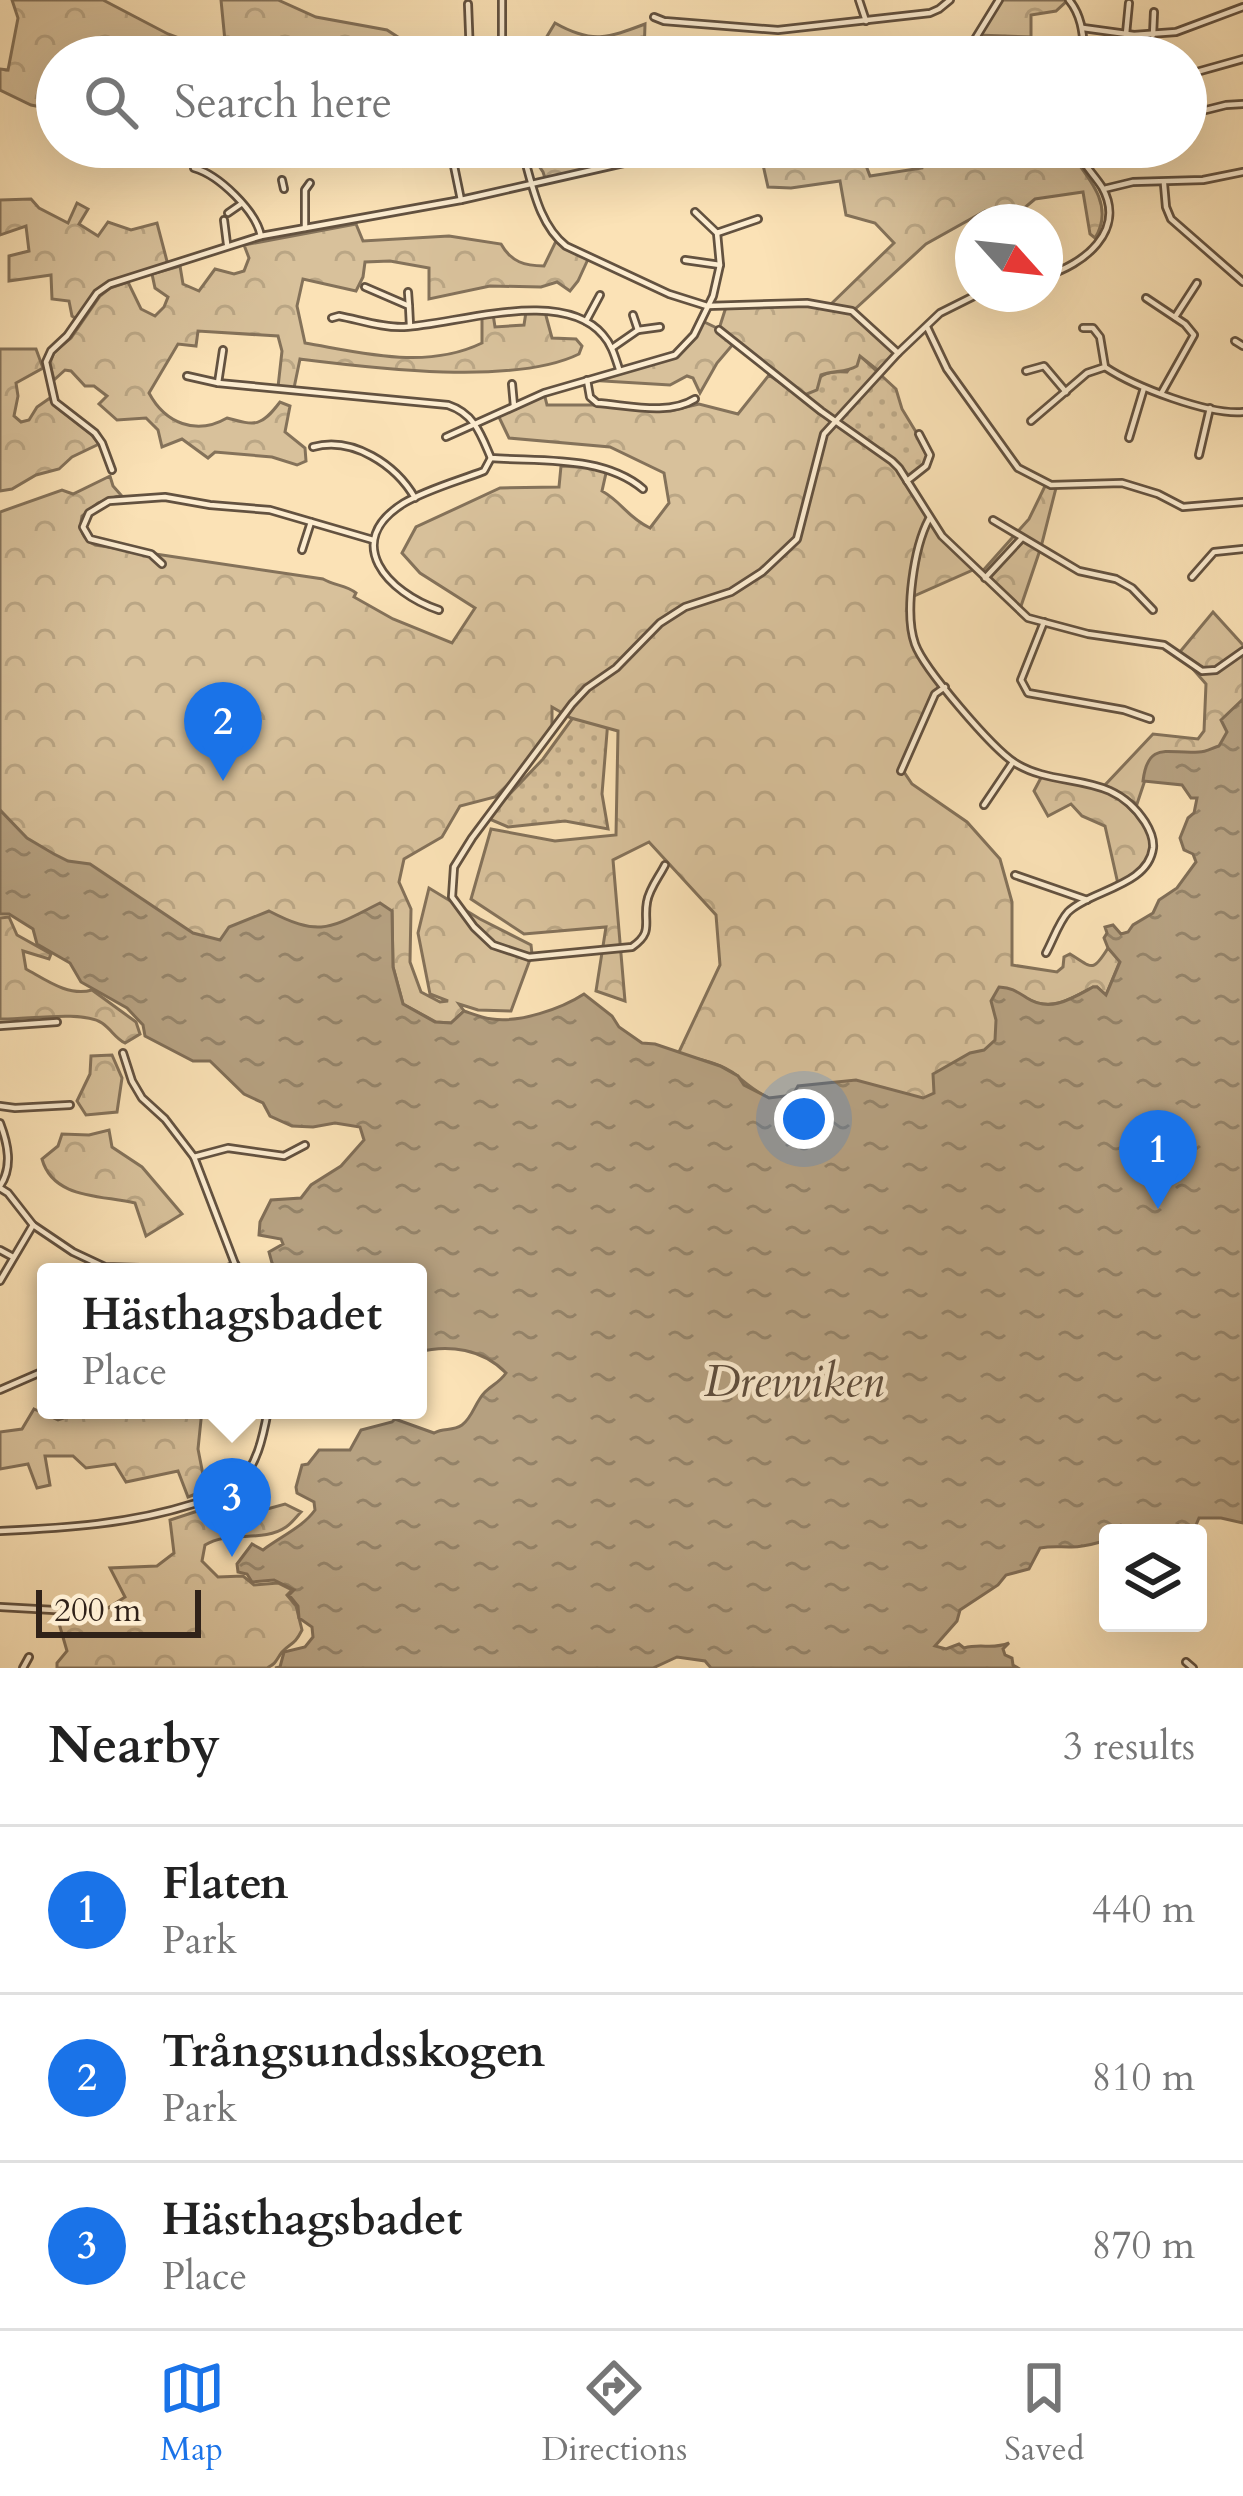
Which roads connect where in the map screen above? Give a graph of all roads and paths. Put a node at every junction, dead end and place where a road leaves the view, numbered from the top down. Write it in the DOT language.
graph roads {
  1 [pos="502,0"];
  2 [pos="859,0"];
  3 [pos="950,0"];
  4 [pos="999,0"];
  5 [pos="1070,0"];
  6 [pos="1129,3"];
  7 [pos="468,4"];
  8 [pos="1243,8"];
  9 [pos="1154,12"];
  10 [pos="654,17"];
  11 [pos="866,21"];
  12 [pos="1083,28"];
  13 [pos="1126,34"];
  14 [pos="1153,34"];
  15 [pos="469,36"];
  16 [pos="502,36"];
  17 [pos="977,36"];
  18 [pos="1084,36"];
  19 [pos="1243,59"];
  20 [pos="1207,68"];
  21 [pos="1243,104"];
  22 [pos="1207,110"];
  23 [pos="194,168"];
  24 [pos="454,168"];
  25 [pos="528,168"];
  26 [pos="605,168"];
  27 [pos="1087,168"];
  28 [pos="1243,172"];
  29 [pos="282,180"];
  30 [pos="310,182"];
  31 [pos="1164,182"];
  32 [pos="533,185"];
  33 [pos="284,189"];
  34 [pos="1104,189"];
  35 [pos="461,200"];
  36 [pos="241,204"];
  37 [pos="695,212"];
  38 [pos="758,219"];
  39 [pos="304,228"];
  40 [pos="717,233"];
  41 [pos="261,236"];
  42 [pos="228,246"];
  43 [pos="685,260"];
  44 [pos="720,265"];
  45 [pos="1063,270"];
  46 [pos="1197,283"];
  47 [pos="1243,283"];
  48 [pos="365,286"];
  49 [pos="408,292"];
  50 [pos="600,295"];
  51 [pos="1146,298"];
  52 [pos="409,306"];
  53 [pos="707,306"];
  54 [pos="955,306"];
  55 [pos="633,315"];
  56 [pos="1174,317"];
  57 [pos="332,318"];
  58 [pos="586,322"];
  59 [pos="410,326"];
  60 [pos="660,327"];
  61 [pos="927,327"];
  62 [pos="1083,328"];
  63 [pos="638,330"];
  64 [pos="719,330"];
  65 [pos="1235,341"];
  66 [pos="1243,346"];
  67 [pos="612,348"];
  68 [pos="223,350"];
  69 [pos="898,353"];
  70 [pos="1105,367"];
  71 [pos="619,370"];
  72 [pos="1026,371"];
  73 [pos="187,376"];
  74 [pos="587,380"];
  75 [pos="218,383"];
  76 [pos="512,384"];
  77 [pos="1144,388"];
  78 [pos="1066,392"];
  79 [pos="1162,392"];
  80 [pos="695,399"];
  81 [pos="514,406"];
  82 [pos="1210,408"];
  83 [pos="1243,412"];
  84 [pos="834,421"];
  85 [pos="1031,421"];
  86 [pos="476,423"];
  87 [pos="919,434"];
  88 [pos="446,436"];
  89 [pos="1129,438"];
  90 [pos="313,447"];
  91 [pos="1199,455"];
  92 [pos="490,458"];
  93 [pos="112,470"];
  94 [pos="907,481"];
  95 [pos="643,489"];
  96 [pos="415,498"];
  97 [pos="1243,502"];
  98 [pos="929,518"];
  99 [pos="993,520"];
  100 [pos="311,521"];
  101 [pos="1022,538"];
  102 [pos="373,540"];
  103 [pos="1243,549"];
  104 [pos="302,550"];
  105 [pos="162,563"];
  106 [pos="1192,577"];
  107 [pos="985,579"];
  108 [pos="439,610"];
  109 [pos="1153,610"];
  110 [pos="1044,622"];
  111 [pos="1243,650"];
  112 [pos="945,687"];
  113 [pos="1150,719"];
  114 [pos="1013,762"];
  115 [pos="901,771"];
  116 [pos="983,805"];
  117 [pos="665,866"];
  118 [pos="1015,874"];
  119 [pos="1087,900"];
  120 [pos="1046,952"];
  121 [pos="57,1022"];
  122 [pos="0,1026"];
  123 [pos="123,1054"];
  124 [pos="70,1105"];
  125 [pos="0,1106"];
  126 [pos="0,1123"];
  127 [pos="304,1145"];
  128 [pos="194,1157"];
  129 [pos="0,1188"];
  130 [pos="34,1225"];
  131 [pos="0,1250"];
  132 [pos="13,1257"];
  133 [pos="96,1263"];
  134 [pos="235,1263"];
  135 [pos="0,1281"];
  136 [pos="37,1374"];
  137 [pos="0,1390"];
  138 [pos="266,1419"];
  139 [pos="0,1531"];
  140 [pos="0,1606"];
  141 [pos="87,1609"];
  142 [pos="29,1658"];
  143 [pos="1186,1662"];
  144 [pos="22,1668"];
  145 [pos="1192,1668"];
  1 -- 16 [label="street"];
  2 -- 11 [label="street"];
  3 -- 11 [label="street"];
  4 -- 17 [label="street"];
  5 -- 12 [label="street"];
  6 -- 13 [label="street"];
  7 -- 15 [label="street"];
  8 -- 14 [label="street"];
  9 -- 14 [label="street"];
  10 -- 11 [label="street"];
  12 -- 13 [label="street"];
  12 -- 18 [label="street"];
  13 -- 14 [label="street"];
  19 -- 20 [label="street"];
  21 -- 22 [label="street"];
  23 -- 36 [label="street"];
  24 -- 35 [label="street"];
  25 -- 32 [label="street"];
  26 -- 32 [label="street"];
  27 -- 34 [label="street"];
  28 -- 31 [label="street"];
  29 -- 33 [label="street"];
  30 -- 39 [label="street"];
  31 -- 34 [label="street"];
  31 -- 47 [label="street"];
  32 -- 35 [label="street"];
  32 -- 53 [label="street"];
  34 -- 45 [label="street"];
  35 -- 39 [label="street"];
  36 -- 41 [label="street"];
  36 -- 42 [label="street"];
  37 -- 40 [label="street"];
  38 -- 40 [label="street"];
  39 -- 41 [label="street"];
  40 -- 44 [label="street"];
  41 -- 42 [label="street"];
  42 -- 93 [label="street"];
  43 -- 44 [label="street"];
  44 -- 53 [label="street"];
  46 -- 56 [label="street"];
  48 -- 52 [label="street"];
  49 -- 52 [label="street"];
  50 -- 58 [label="street"];
  51 -- 56 [label="street"];
  52 -- 59 [label="street"];
  53 -- 69 [label="street"];
  53 -- 71 [label="street"];
  54 -- 61 [label="street"];
  55 -- 63 [label="street"];
  56 -- 79 [label="street"];
  57 -- 59 [label="street"];
  58 -- 59 [label="street"];
  58 -- 67 [label="street"];
  60 -- 63 [label="street"];
  61 -- 69 [label="street"];
  61 -- 97 [label="street"];
  62 -- 70 [label="street"];
  63 -- 67 [label="street"];
  64 -- 84 [label="street"];
  65 -- 66 [label="street"];
  67 -- 71 [label="street"];
  68 -- 75 [label="street"];
  69 -- 84 [label="street"];
  70 -- 77 [label="street"];
  70 -- 78 [label="street"];
  71 -- 74 [label="street"];
  72 -- 78 [label="street"];
  73 -- 75 [label="street"];
  74 -- 80 [label="street"];
  74 -- 81 [label="street"];
  75 -- 86 [label="street"];
  76 -- 81 [label="street"];
  77 -- 79 [label="street"];
  77 -- 89 [label="street"];
  78 -- 85 [label="street"];
  79 -- 82 [label="street"];
  81 -- 86 [label="street"];
  82 -- 83 [label="street"];
  82 -- 91 [label="street"];
  84 -- 94 [label="street"];
  84 -- 117 [label="street"];
  86 -- 88 [label="street"];
  86 -- 92 [label="street"];
  87 -- 94 [label="street"];
  90 -- 96 [label="street"];
  92 -- 95 [label="street"];
  92 -- 96 [label="street"];
  94 -- 98 [label="street"];
  96 -- 102 [label="street"];
  98 -- 107 [label="street"];
  98 -- 112 [label="street"];
  99 -- 101 [label="street"];
  100 -- 102 [label="street"];
  100 -- 104 [label="street"];
  100 -- 105 [label="street"];
  101 -- 107 [label="street"];
  101 -- 109 [label="street"];
  102 -- 108 [label="street"];
  103 -- 106 [label="street"];
  107 -- 110 [label="street"];
  110 -- 111 [label="street"];
  110 -- 113 [label="street"];
  112 -- 114 [label="street"];
  112 -- 115 [label="street"];
  114 -- 116 [label="street"];
  114 -- 119 [label="street"];
  118 -- 119 [label="street"];
  119 -- 120 [label="street"];
  121 -- 122 [label="street"];
  123 -- 128 [label="street"];
  124 -- 125 [label="street"];
  126 -- 129 [label="street"];
  127 -- 128 [label="street"];
  128 -- 134 [label="street"];
  129 -- 130 [label="street"];
  130 -- 132 [label="street"];
  130 -- 133 [label="street"];
  131 -- 132 [label="street"];
  132 -- 135 [label="street"];
  136 -- 137 [label="street"];
  138 -- 139 [label="street"];
  140 -- 141 [label="street"];
  142 -- 144 [label="street"];
  143 -- 145 [label="street"];
}
